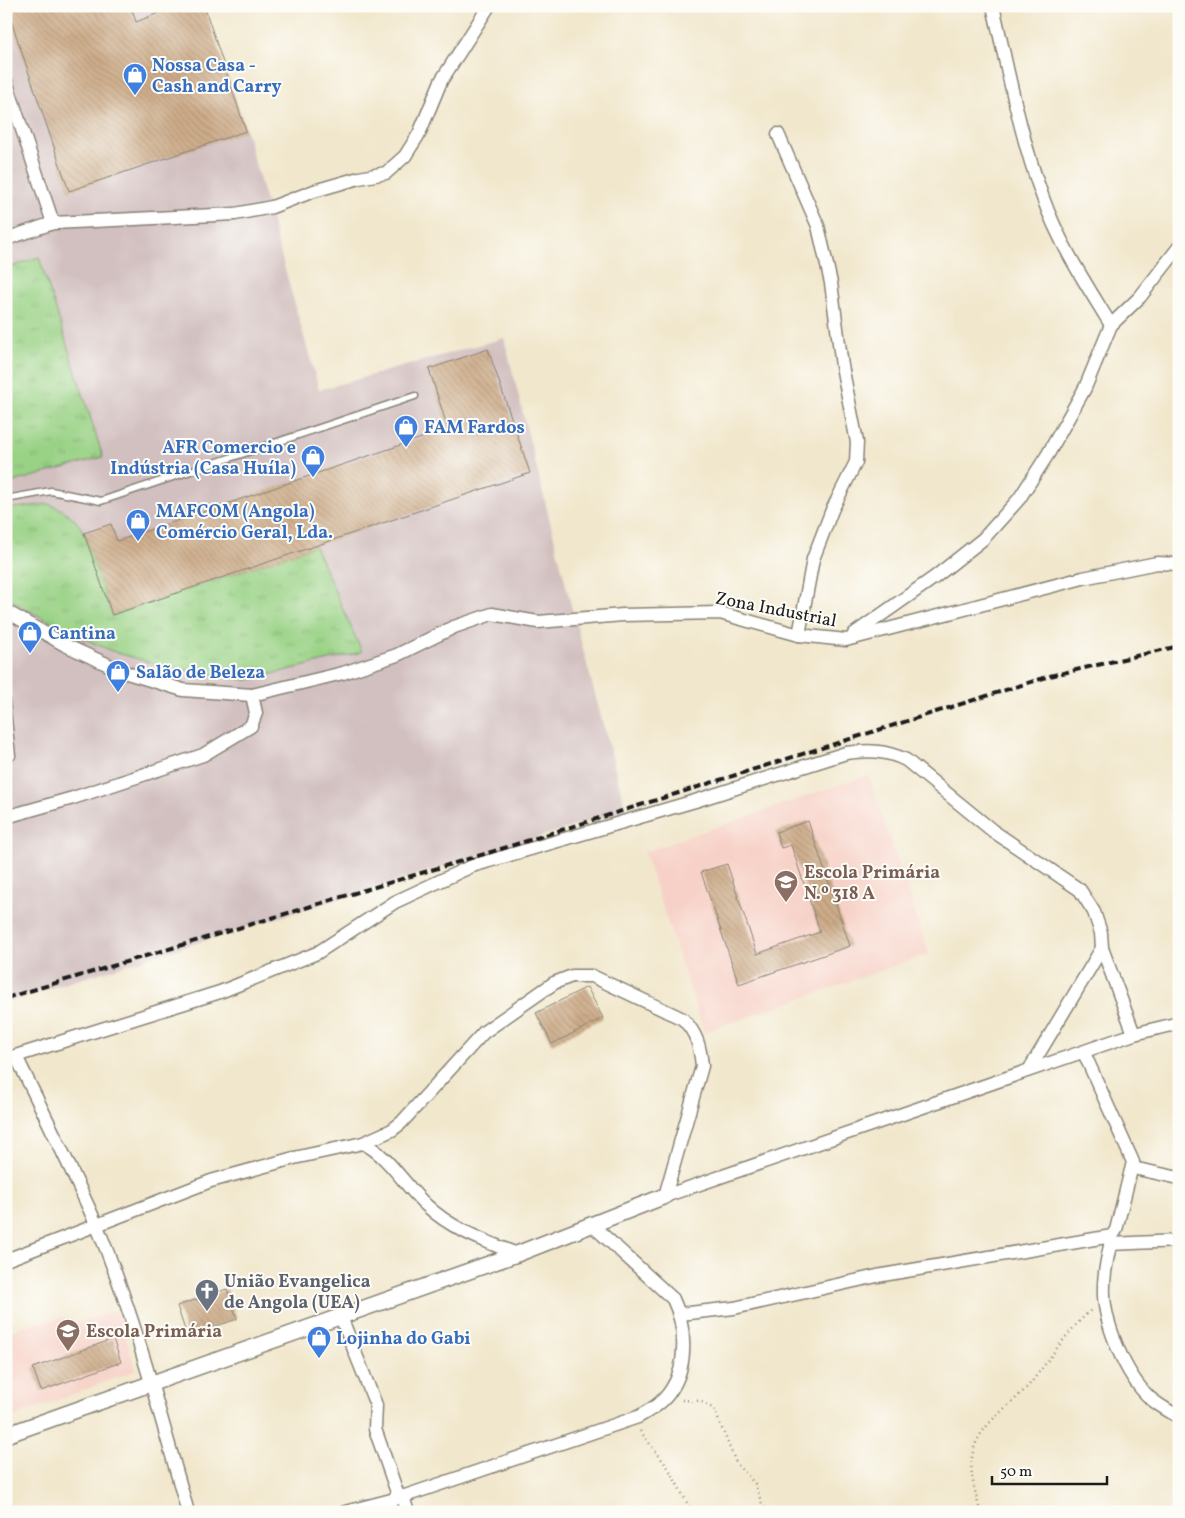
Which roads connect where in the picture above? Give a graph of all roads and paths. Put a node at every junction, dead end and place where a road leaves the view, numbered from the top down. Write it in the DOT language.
graph roads {
  1 [pos="489,6"];
  2 [pos="993,6"];
  3 [pos="6,80"];
  4 [pos="778,134"];
  5 [pos="53,223"];
  6 [pos="6,239"];
  7 [pos="1179,247"];
  8 [pos="1111,325"];
  9 [pos="415,396"];
  10 [pos="6,499"];
  11 [pos="1179,564"];
  12 [pos="6,611"];
  13 [pos="799,635"];
  14 [pos="846,640"];
  15 [pos="252,694"];
  16 [pos="6,701"];
  17 [pos="12,756"];
  18 [pos="6,817"];
  19 [pos="1102,948"];
  20 [pos="1179,1023"];
  21 [pos="1134,1034"];
  22 [pos="1084,1053"];
  23 [pos="11,1058"];
  24 [pos="1029,1070"];
  25 [pos="363,1144"];
  26 [pos="1133,1168"];
  27 [pos="1179,1178"];
  28 [pos="665,1196"];
  29 [pos="96,1224"];
  30 [pos="590,1224"];
  31 [pos="1111,1240"];
  32 [pos="1179,1241"];
  33 [pos="517,1254"];
  34 [pos="6,1260"];
  35 [pos="1104,1298"];
  36 [pos="680,1314"];
  37 [pos="341,1317"];
  38 [pos="151,1383"];
  39 [pos="664,1398"];
  40 [pos="1179,1417"];
  41 [pos="631,1419"];
  42 [pos="6,1435"];
  43 [pos="401,1498"];
  44 [pos="188,1512"];
  45 [pos="345,1512"];
  46 [pos="408,1512"];
  47 [pos="692,1512"];
  48 [pos="765,1512"];
  49 [pos="980,1512"];
  1 -- 5 [label="street"];
  2 -- 8 [label="street"];
  3 -- 5 [label="street"];
  4 -- 13 [label="street"];
  5 -- 6 [label="street"];
  7 -- 8 [label="street"];
  8 -- 14 [label="street"];
  9 -- 10 [label="lane"];
  11 -- 14 [label="street, Zona Industrial"];
  12 -- 15 [label="street, Zona Industrial"];
  13 -- 14 [label="street, Zona Industrial"];
  13 -- 15 [label="street, Zona Industrial"];
  15 -- 18 [label="street"];
  16 -- 17 [label="lane"];
  19 -- 21 [label="street"];
  19 -- 23 [label="street"];
  19 -- 24 [label="street"];
  20 -- 21 [label="street"];
  21 -- 22 [label="street"];
  22 -- 24 [label="street"];
  22 -- 26 [label="street"];
  23 -- 29 [label="street"];
  24 -- 28 [label="street"];
  25 -- 28 [label="street"];
  25 -- 29 [label="street"];
  25 -- 33 [label="street"];
  26 -- 27 [label="street"];
  26 -- 31 [label="street"];
  28 -- 30 [label="street"];
  29 -- 34 [label="street"];
  29 -- 38 [label="street"];
  30 -- 33 [label="street"];
  30 -- 36 [label="street"];
  31 -- 32 [label="street"];
  31 -- 35 [label="street"];
  31 -- 36 [label="street"];
  33 -- 37 [label="street"];
  35 -- 40 [label="street"];
  35 -- 49 [label="path"];
  36 -- 39 [label="street"];
  37 -- 38 [label="street"];
  37 -- 43 [label="street"];
  38 -- 42 [label="street"];
  38 -- 44 [label="street"];
  39 -- 41 [label="street"];
  39 -- 48 [label="path"];
  41 -- 43 [label="street"];
  41 -- 47 [label="path"];
  43 -- 45 [label="street"];
  43 -- 46 [label="street"];
}
